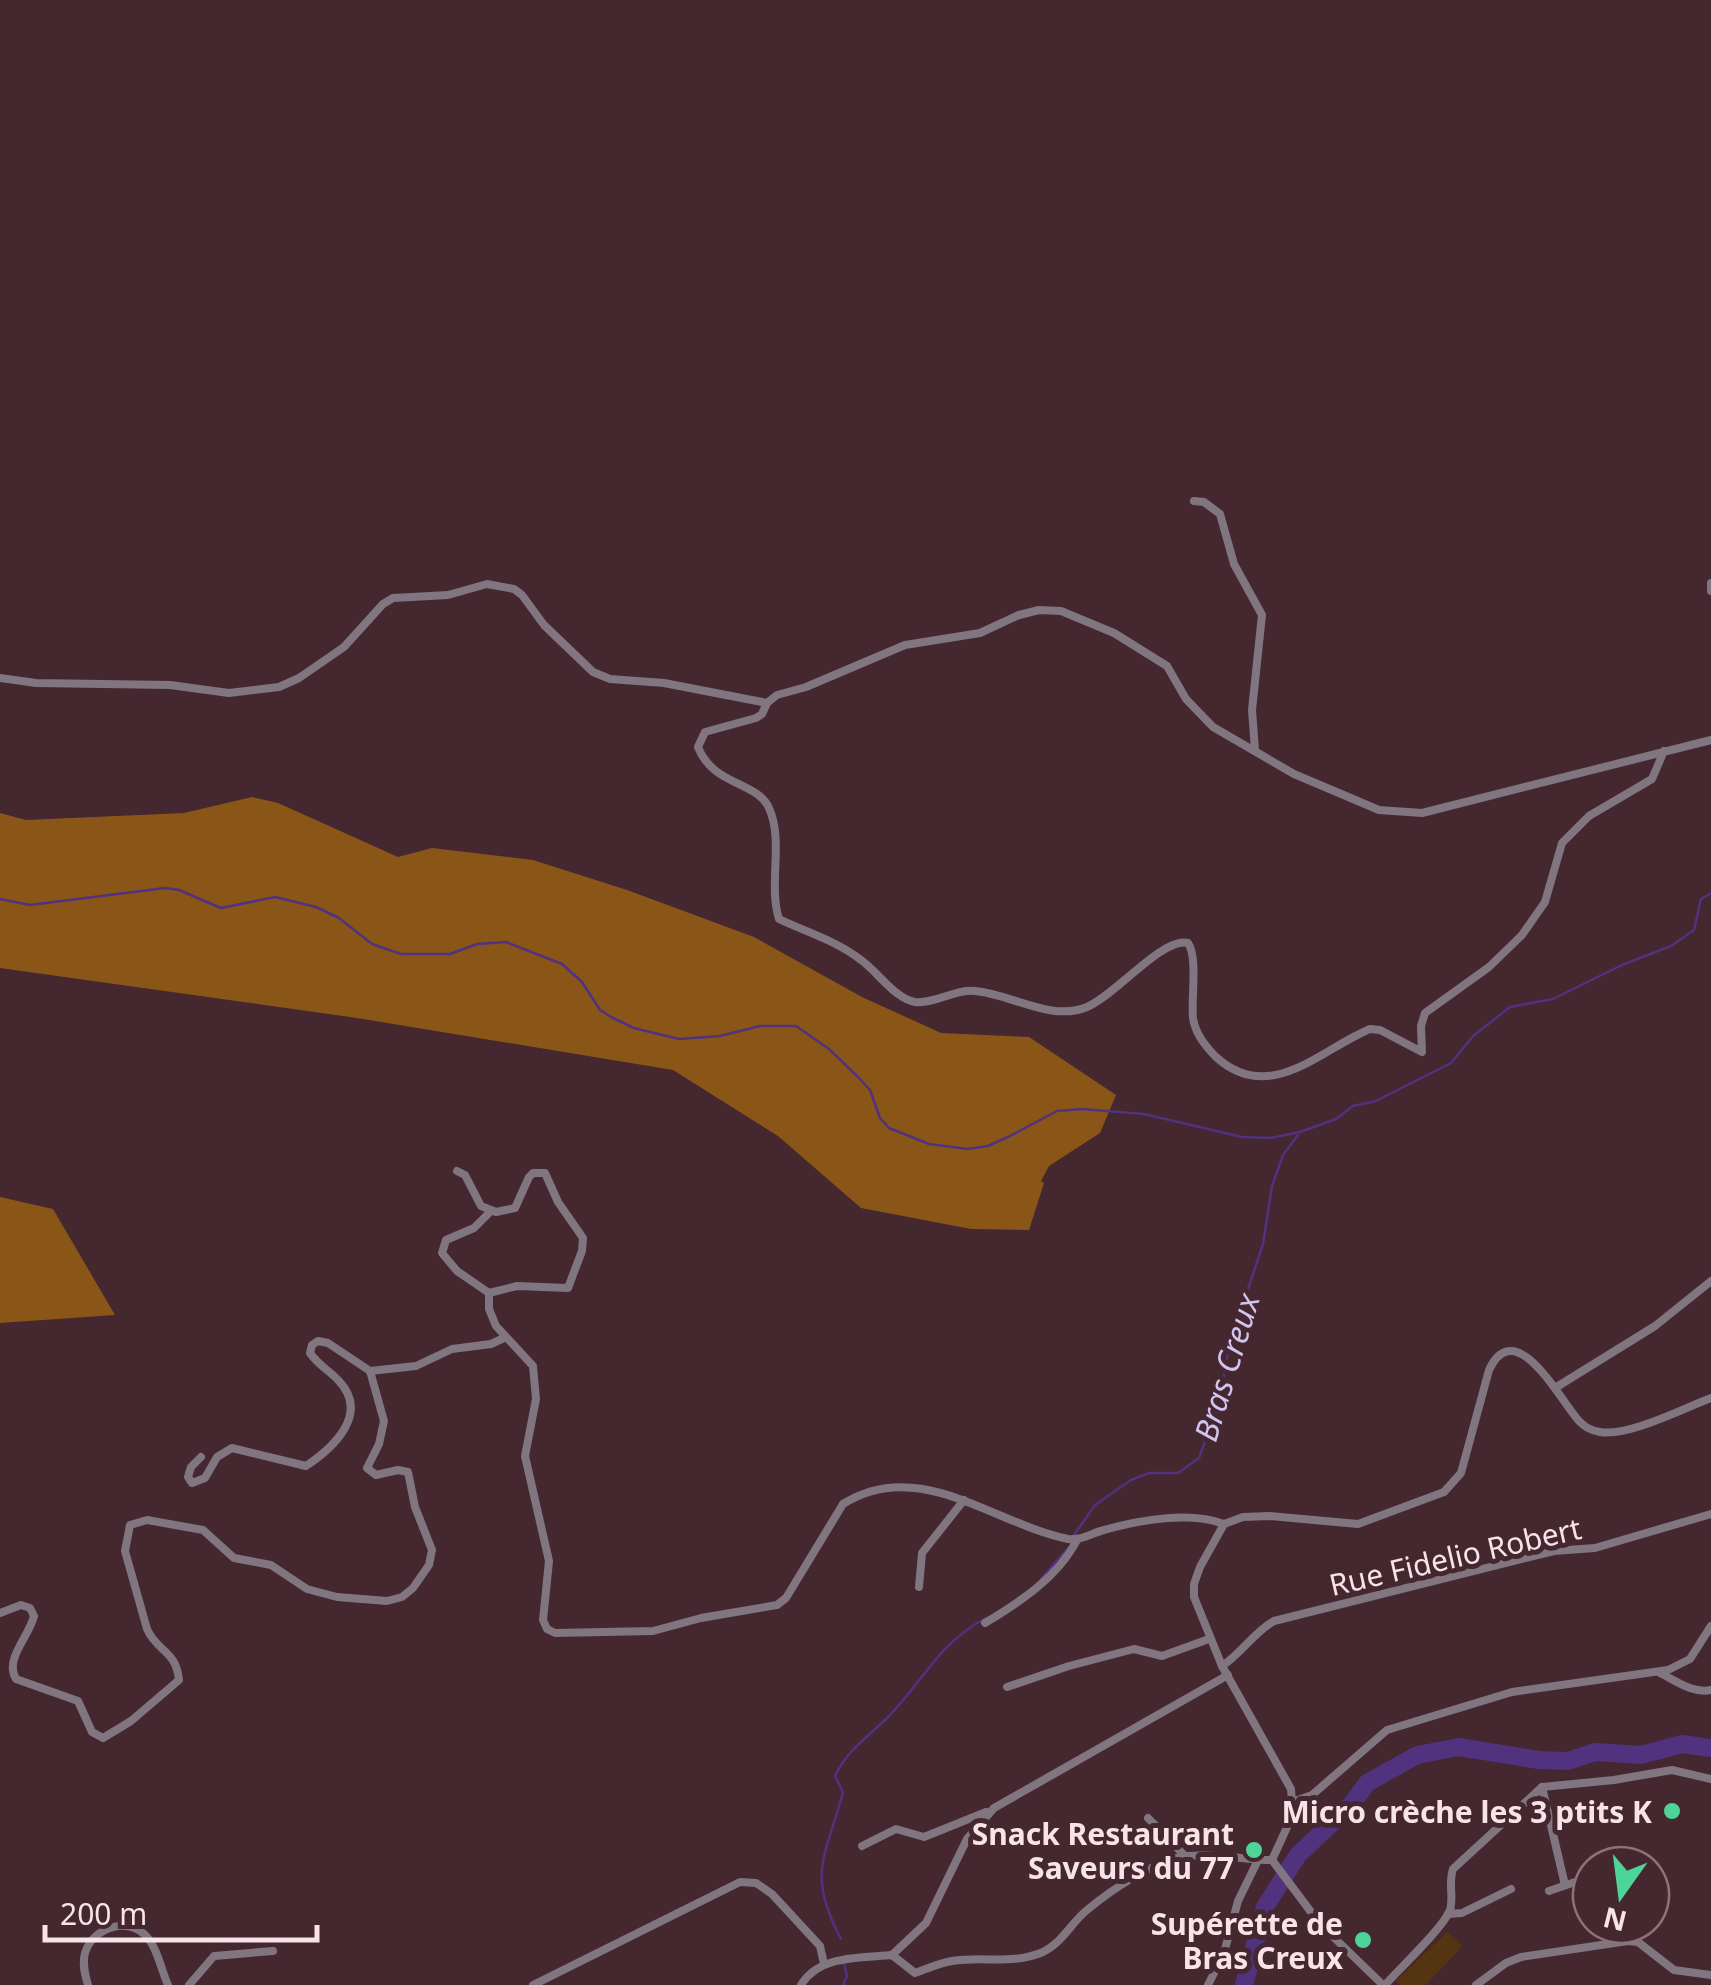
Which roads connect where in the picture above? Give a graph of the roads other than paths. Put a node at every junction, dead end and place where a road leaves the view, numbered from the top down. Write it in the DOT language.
graph roads {
  1 [pos="1194,501"];
  2 [pos="1711,582"];
  3 [pos="1711,591"];
  4 [pos="0,678"];
  5 [pos="766,703"];
  6 [pos="1711,740"];
  7 [pos="1255,750"];
  8 [pos="1664,751"];
  9 [pos="457,1171"];
  10 [pos="490,1212"];
  11 [pos="1711,1281"];
  12 [pos="489,1293"];
  13 [pos="504,1338"];
  14 [pos="370,1371"];
  15 [pos="1556,1388"];
  16 [pos="1711,1398"];
  17 [pos="201,1456"];
  18 [pos="964,1500"];
  19 [pos="1711,1514"];
  20 [pos="1224,1524"];
  21 [pos="1076,1540"];
  22 [pos="918,1587"];
  23 [pos="0,1613"];
  24 [pos="985,1623"];
  25 [pos="1711,1626"];
  26 [pos="1210,1639"];
  27 [pos="1222,1666"];
  28 [pos="1658,1672"];
  29 [pos="1228,1675"];
  30 [pos="1007,1687"];
  31 [pos="1711,1690"];
  32 [pos="1711,1779"];
  33 [pos="1542,1787"];
  34 [pos="1292,1802"];
  35 [pos="994,1808"];
  36 [pos="1148,1818"];
  37 [pos="862,1846"];
  38 [pos="1185,1856"];
  39 [pos="1259,1858"];
  40 [pos="1273,1862"];
  41 [pos="1571,1884"];
  42 [pos="1565,1886"];
  43 [pos="1511,1889"];
  44 [pos="1549,1891"];
  45 [pos="1448,1914"];
  46 [pos="273,1951"];
  47 [pos="892,1955"];
  48 [pos="824,1964"];
  49 [pos="915,1973"];
  50 [pos="1711,1975"];
  51 [pos="88,1985"];
  52 [pos="168,1985"];
  53 [pos="189,1985"];
  54 [pos="534,1985"];
  55 [pos="801,1985"];
  56 [pos="923,1985"];
  57 [pos="1208,1985"];
  58 [pos="1384,1985"];
  59 [pos="1476,1985"];
  1 -- 7 [label="street"];
  2 -- 3 [label="street"];
  4 -- 5 [label="street"];
  5 -- 7 [label="street"];
  5 -- 8 [label="street"];
  6 -- 8 [label="street"];
  7 -- 8 [label="street"];
  9 -- 10 [label="street"];
  10 -- 12 [label="street"];
  10 -- 12 [label="street"];
  11 -- 15 [label="street"];
  12 -- 13 [label="street"];
  13 -- 14 [label="street"];
  13 -- 18 [label="street"];
  14 -- 17 [label="street"];
  14 -- 23 [label="street"];
  15 -- 16 [label="street"];
  15 -- 20 [label="street"];
  18 -- 21 [label="street"];
  18 -- 22 [label="street"];
  19 -- 27 [label="street, Rue Fidelio Robert"];
  20 -- 21 [label="street"];
  20 -- 26 [label="street"];
  21 -- 24 [label="street"];
  25 -- 28 [label="street"];
  26 -- 27 [label="street"];
  26 -- 30 [label="street"];
  27 -- 29 [label="street"];
  28 -- 31 [label="street"];
  28 -- 34 [label="street"];
  29 -- 34 [label="street"];
  29 -- 35 [label="street"];
  32 -- 33 [label="street"];
  33 -- 42 [label="street"];
  33 -- 45 [label="street"];
  34 -- 40 [label="street"];
  35 -- 37 [label="street"];
  35 -- 47 [label="street"];
  36 -- 38 [label="street"];
  38 -- 39 [label="street"];
  38 -- 49 [label="street"];
  39 -- 40 [label="street"];
  39 -- 57 [label="street"];
  40 -- 58 [label="street"];
  41 -- 42 [label="street"];
  42 -- 44 [label="street"];
  43 -- 45 [label="street"];
  45 -- 58 [label="street"];
  46 -- 53 [label="street"];
  47 -- 48 [label="street"];
  47 -- 49 [label="street"];
  48 -- 54 [label="street"];
  48 -- 55 [label="street"];
  49 -- 56 [label="street"];
  50 -- 59 [label="street"];
  51 -- 52 [label="street"];
}
